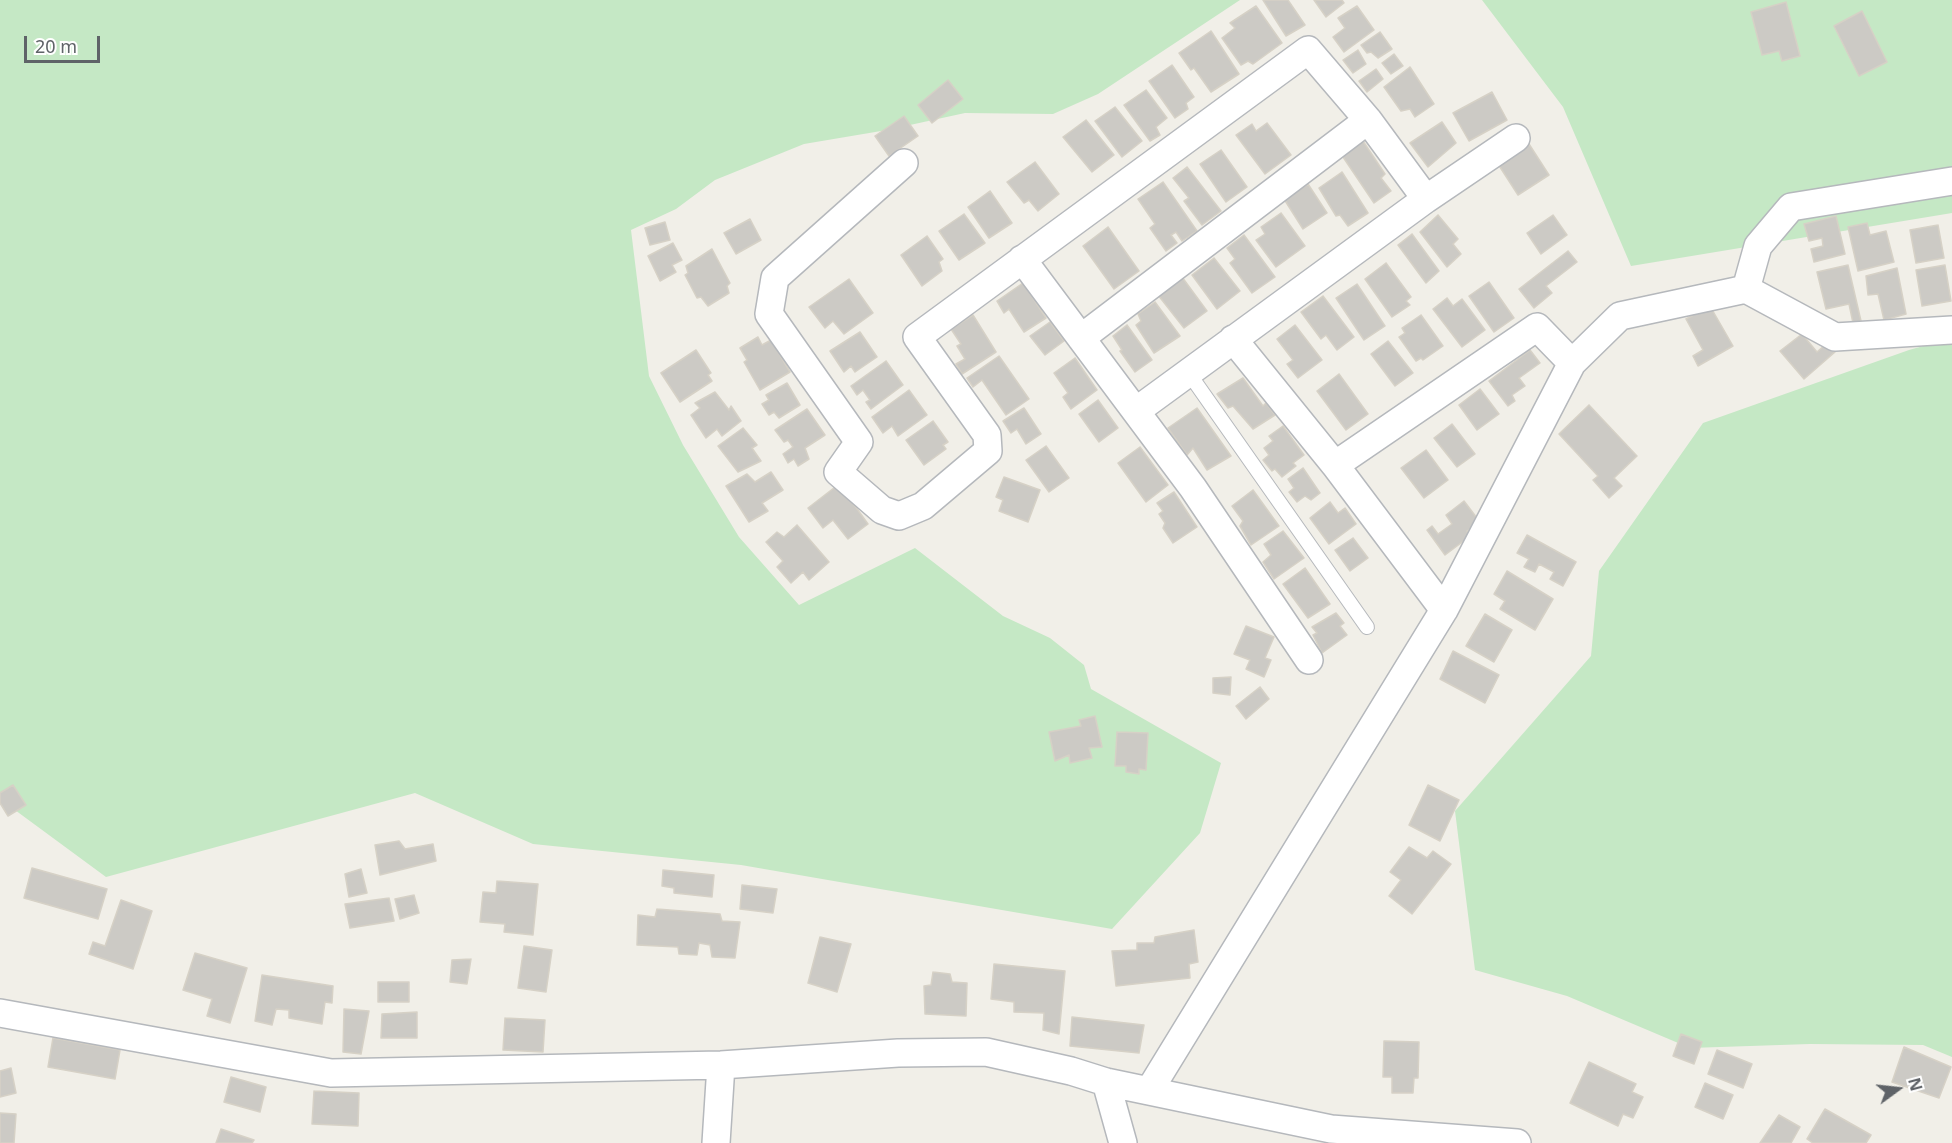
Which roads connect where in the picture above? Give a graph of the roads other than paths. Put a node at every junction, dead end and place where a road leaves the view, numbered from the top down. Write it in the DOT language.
graph roads {
  1 [pos="1368,120"];
  2 [pos="1516,138"];
  3 [pos="904,163"];
  4 [pos="1952,181"];
  5 [pos="1426,199"];
  6 [pos="1022,259"];
  7 [pos="1746,289"];
  8 [pos="1952,330"];
  9 [pos="1081,338"];
  10 [pos="1233,339"];
  11 [pos="1572,363"];
  12 [pos="1188,372"];
  13 [pos="1136,411"];
  14 [pos="1335,465"];
  15 [pos="1444,610"];
  16 [pos="1367,627"];
  17 [pos="1309,660"];
  18 [pos="0,1013"];
  19 [pos="722,1065"];
  20 [pos="1106,1082"];
  21 [pos="1149,1091"];
  22 [pos="716,1143"];
  23 [pos="1123,1143"];
  24 [pos="1517,1143"];
  1 -- 5 [label="street"];
  1 -- 6 [label="street"];
  1 -- 9 [label="street"];
  2 -- 5 [label="street"];
  3 -- 6 [label="street"];
  4 -- 7 [label="street"];
  5 -- 10 [label="street"];
  6 -- 9 [label="street"];
  7 -- 8 [label="street"];
  7 -- 11 [label="street"];
  9 -- 13 [label="street"];
  10 -- 12 [label="street"];
  10 -- 14 [label="street"];
  11 -- 14 [label="street"];
  11 -- 15 [label="street"];
  12 -- 13 [label="street"];
  12 -- 16 [label="lane"];
  13 -- 17 [label="street"];
  14 -- 15 [label="street"];
  15 -- 21 [label="street"];
  18 -- 19 [label="street"];
  19 -- 20 [label="street"];
  19 -- 22 [label="street"];
  20 -- 21 [label="street"];
  20 -- 23 [label="street"];
  21 -- 24 [label="street"];
}
